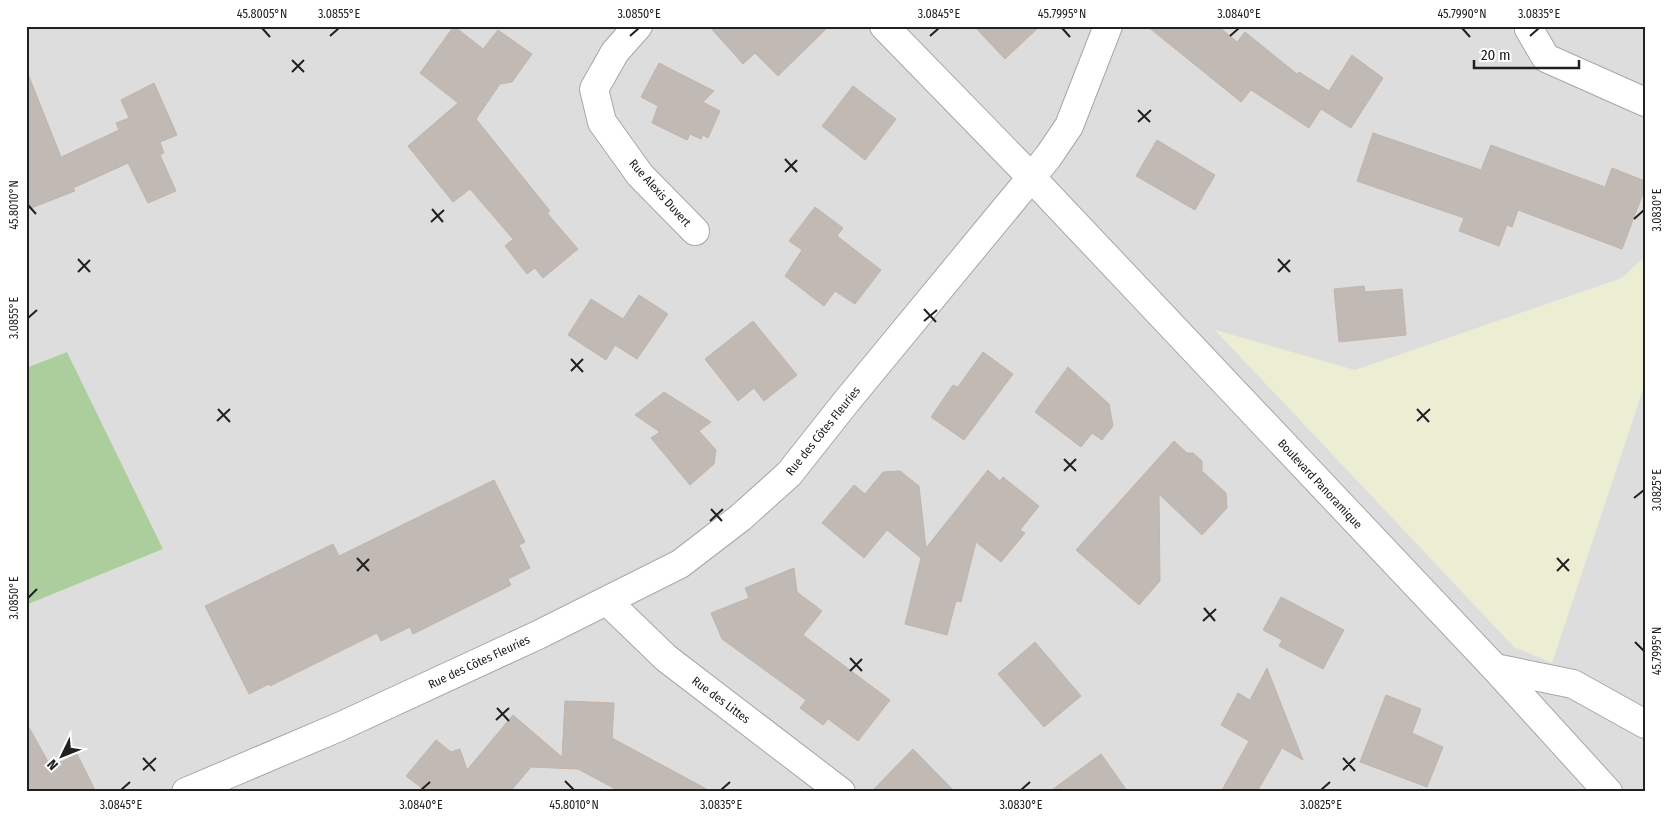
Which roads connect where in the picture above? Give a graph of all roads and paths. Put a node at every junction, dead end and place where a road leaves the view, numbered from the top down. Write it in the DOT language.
graph roads {
  1 [pos="638,26"];
  2 [pos="884,26"];
  3 [pos="1108,26"];
  4 [pos="1531,26"];
  5 [pos="1645,102"];
  6 [pos="1031,177"];
  7 [pos="695,232"];
  8 [pos="607,600"];
  9 [pos="1495,668"];
  10 [pos="1645,724"];
  11 [pos="186,792"];
  12 [pos="841,792"];
  13 [pos="1608,792"];
  1 -- 7 [label="street, Rue Alexis Duvert"];
  2 -- 6 [label="street"];
  3 -- 6 [label="street, Rue des Côtes Fleuries"];
  4 -- 5 [label="street"];
  6 -- 8 [label="street, Rue des Côtes Fleuries"];
  6 -- 9 [label="street, Boulevard Panoramique"];
  8 -- 11 [label="street, Rue des Côtes Fleuries"];
  8 -- 12 [label="street, Rue des Littes"];
  9 -- 10 [label="street"];
  9 -- 13 [label="street, Boulevard Panoramique"];
}
